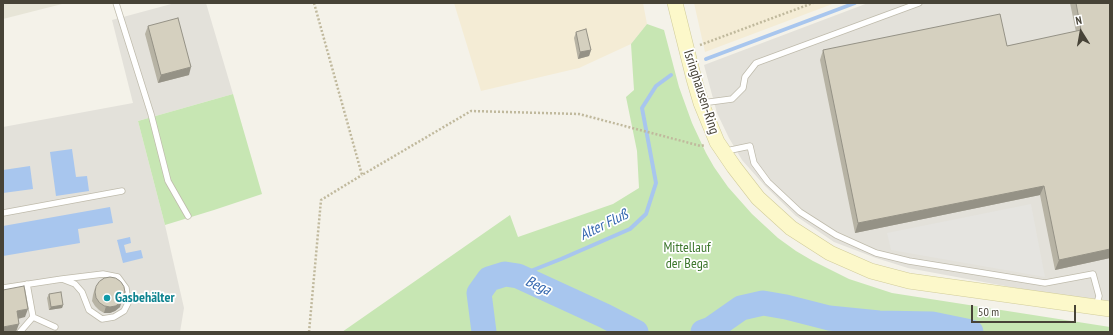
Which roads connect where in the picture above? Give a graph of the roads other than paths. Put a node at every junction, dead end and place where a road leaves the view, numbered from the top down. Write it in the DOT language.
graph roads {
  1 [pos="116,3"];
  2 [pos="675,3"];
  3 [pos="919,3"];
  4 [pos="702,103"];
  5 [pos="726,155"];
  6 [pos="122,191"];
  7 [pos="3,213"];
  8 [pos="188,216"];
  9 [pos="62,278"];
  10 [pos="27,284"];
  11 [pos="3,288"];
  12 [pos="1103,308"];
  13 [pos="33,317"];
  14 [pos="55,327"];
  15 [pos="20,332"];
  1 -- 8 [label="lane"];
  2 -- 4 [label="street, Isringhausen-Ring"];
  3 -- 4 [label="lane"];
  4 -- 5 [label="street, Isringhausen-Ring"];
  5 -- 12 [label="street, Isringhausen-Ring"];
  5 -- 12 [label="lane"];
  6 -- 7 [label="lane"];
  9 -- 9 [label="lane"];
  9 -- 10 [label="lane"];
  10 -- 11 [label="lane"];
  10 -- 13 [label="lane"];
  13 -- 14 [label="lane"];
  13 -- 15 [label="lane"];
}
